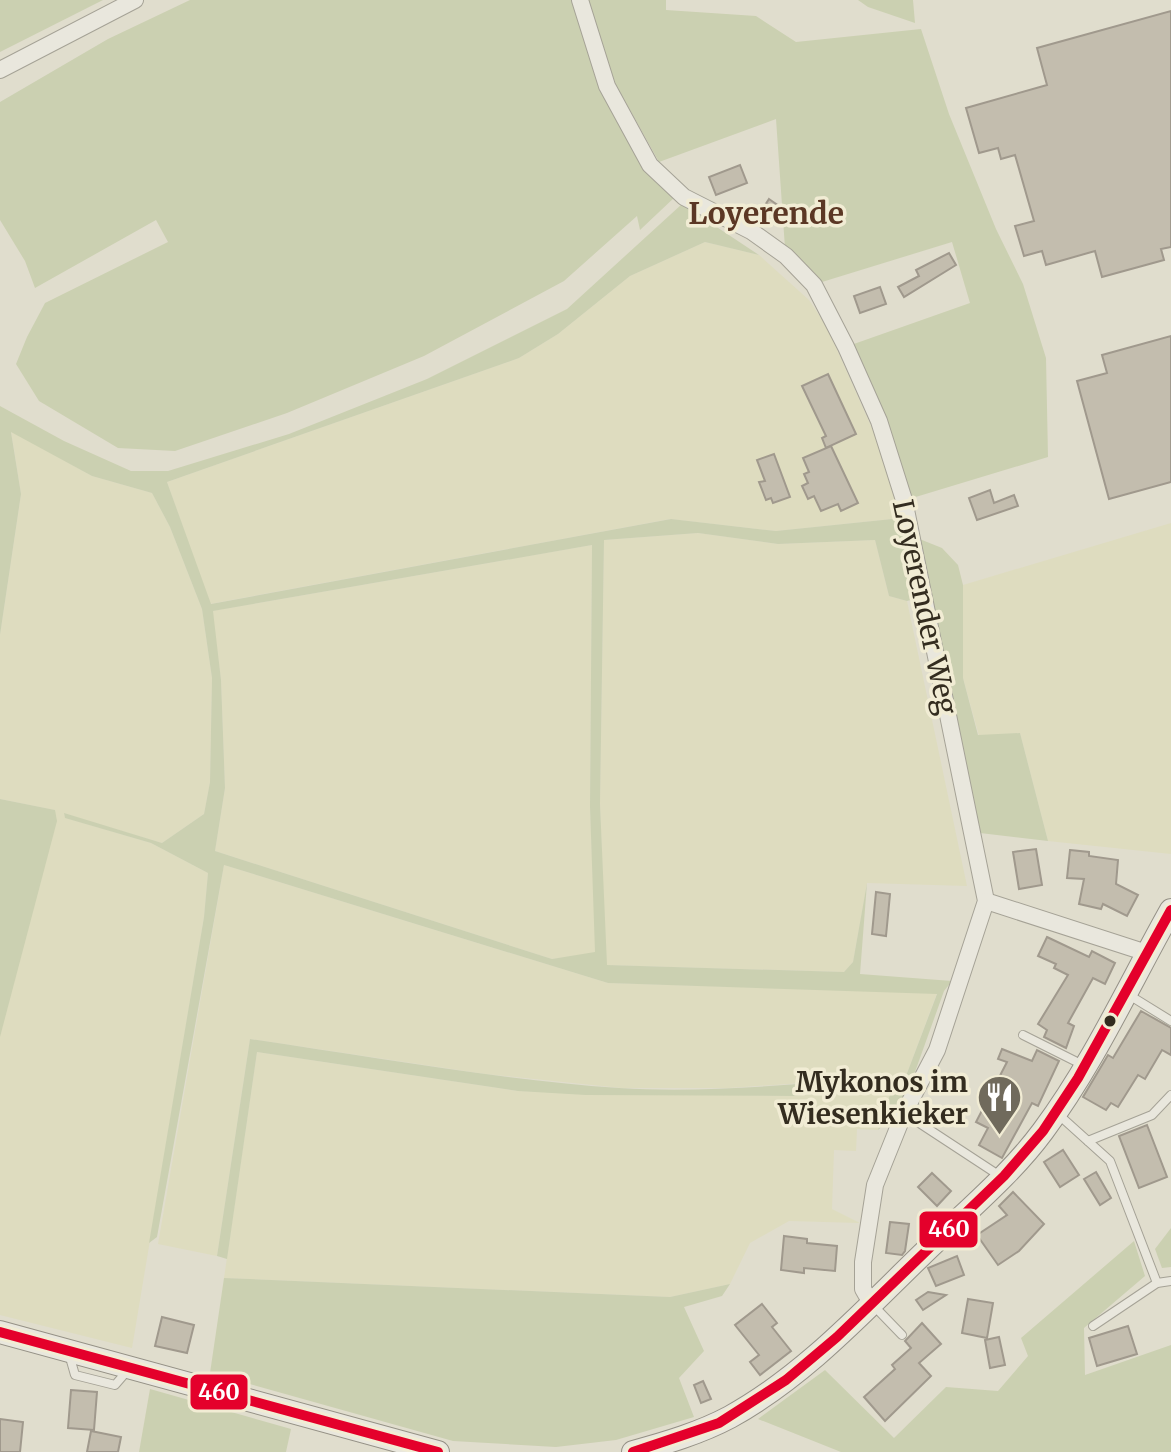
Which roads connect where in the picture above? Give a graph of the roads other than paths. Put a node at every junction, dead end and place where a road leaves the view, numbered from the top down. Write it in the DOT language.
graph roads {
  1 [pos="135,0"];
  2 [pos="580,0"];
  3 [pos="0,70"];
  4 [pos="986,901"];
  5 [pos="1171,910"];
  6 [pos="1165,936"];
  7 [pos="1147,953"];
  8 [pos="1125,993"];
  9 [pos="1171,1021"];
  10 [pos="1023,1035"];
  11 [pos="1084,1066"];
  12 [pos="1171,1095"];
  13 [pos="904,1113"];
  14 [pos="1056,1113"];
  15 [pos="1088,1141"];
  16 [pos="1002,1177"];
  17 [pos="1171,1281"];
  18 [pos="1157,1283"];
  19 [pos="871,1303"];
  20 [pos="1093,1326"];
  21 [pos="0,1332"];
  22 [pos="902,1335"];
  23 [pos="438,1452"];
  24 [pos="633,1452"];
  1 -- 3 [label="street"];
  2 -- 4 [label="street, Loyerender Weg"];
  4 -- 7 [label="street"];
  4 -- 13 [label="street, Loyerender Weg"];
  5 -- 6 [label="main road"];
  6 -- 7 [label="main road"];
  7 -- 8 [label="main road"];
  8 -- 9 [label="lane"];
  8 -- 11 [label="main road"];
  10 -- 11 [label="lane"];
  11 -- 14 [label="main road"];
  12 -- 15 [label="lane"];
  13 -- 16 [label="lane"];
  13 -- 19 [label="street, Loyerender Weg"];
  14 -- 15 [label="lane"];
  14 -- 16 [label="main road"];
  15 -- 18 [label="lane"];
  16 -- 19 [label="main road"];
  17 -- 18 [label="lane"];
  18 -- 20 [label="lane"];
  19 -- 22 [label="lane"];
  19 -- 24 [label="main road"];
  21 -- 23 [label="main road"];
}
